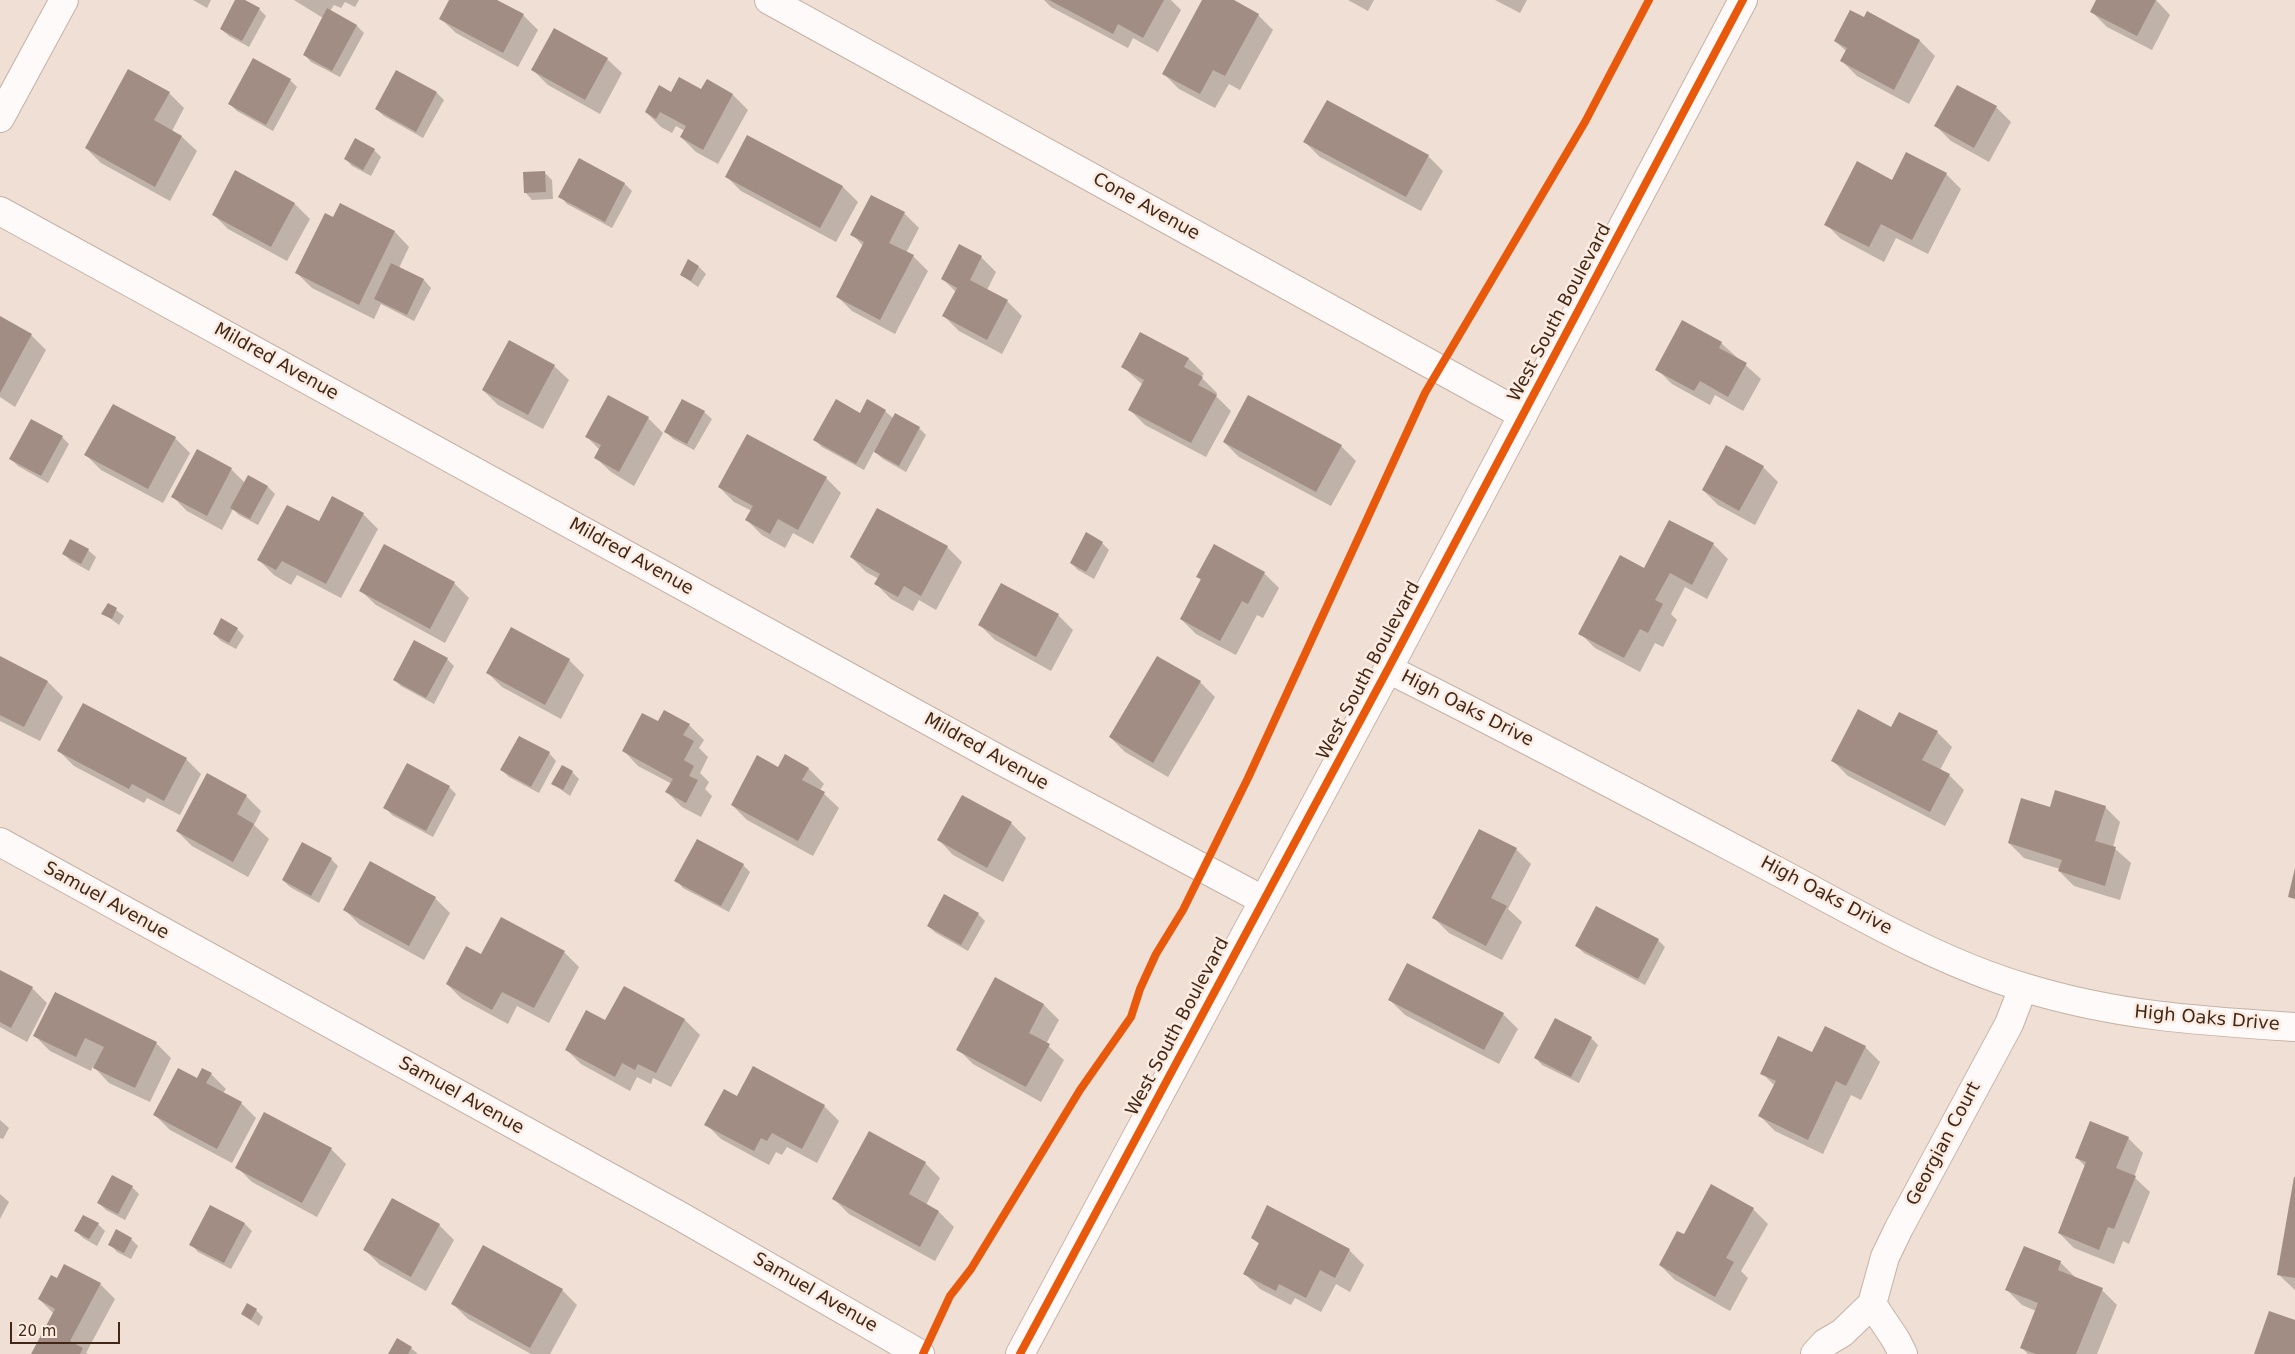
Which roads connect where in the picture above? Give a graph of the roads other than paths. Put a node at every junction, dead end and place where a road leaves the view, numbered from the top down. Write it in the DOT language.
graph roads {
  1 [pos="64,0"];
  2 [pos="769,0"];
  3 [pos="1743,0"];
  4 [pos="0,118"];
  5 [pos="0,211"];
  6 [pos="1523,415"];
  7 [pos="1388,669"];
  8 [pos="0,842"];
  9 [pos="1263,900"];
  10 [pos="2023,988"];
  11 [pos="2295,1027"];
  12 [pos="1872,1304"];
  13 [pos="920,1354"];
  14 [pos="1020,1354"];
  15 [pos="1815,1354"];
  16 [pos="1903,1354"];
  1 -- 4 [label="street"];
  2 -- 6 [label="street, Cone Avenue"];
  3 -- 6 [label="street, West South Boulevard"];
  5 -- 9 [label="street, Mildred Avenue"];
  6 -- 7 [label="street, West South Boulevard"];
  7 -- 9 [label="street, West South Boulevard"];
  7 -- 10 [label="street, High Oaks Drive"];
  8 -- 13 [label="street, Samuel Avenue"];
  9 -- 14 [label="street, West South Boulevard"];
  10 -- 11 [label="street, High Oaks Drive"];
  10 -- 12 [label="street, Georgian Court"];
  12 -- 15 [label="street, Georgian Court"];
  12 -- 16 [label="street"];
}
